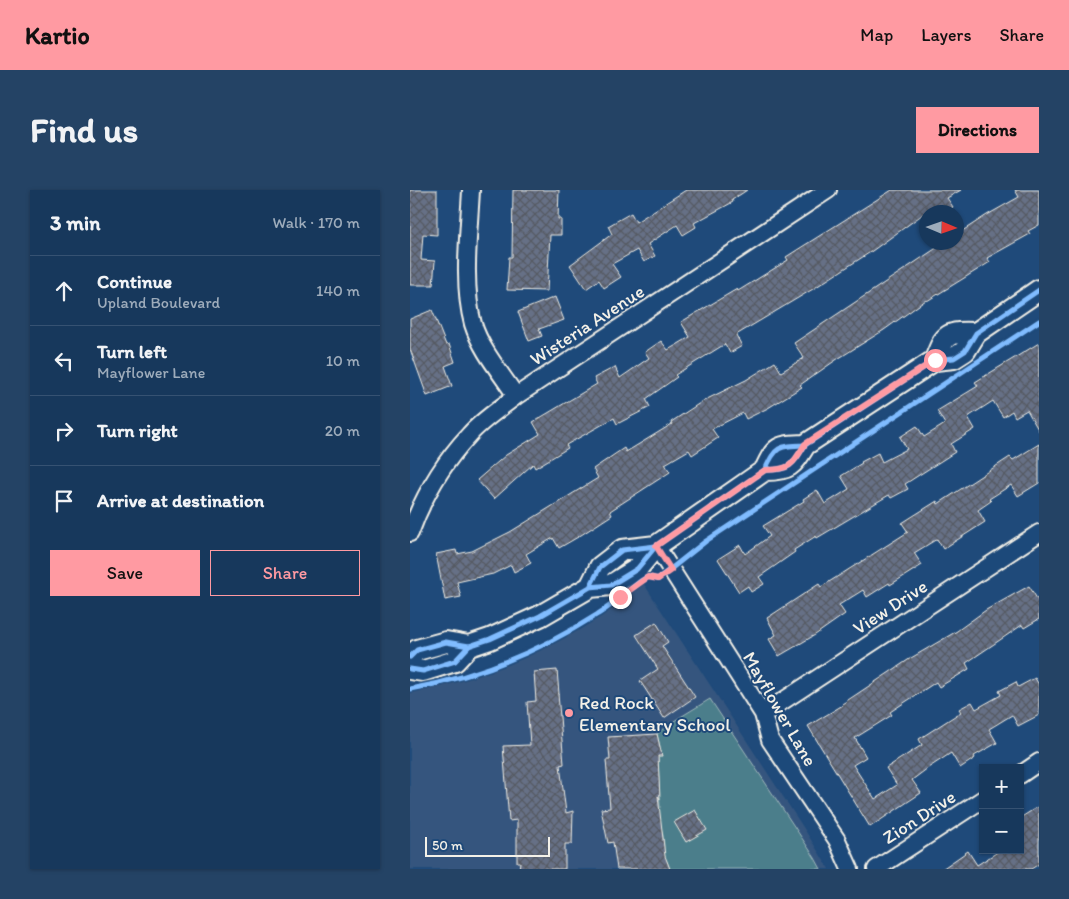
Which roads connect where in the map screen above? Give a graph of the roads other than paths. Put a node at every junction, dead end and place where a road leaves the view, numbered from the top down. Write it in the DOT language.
graph roads {
  1 [pos="471,190"];
  2 [pos="828,190"];
  3 [pos="1039,290"];
  4 [pos="516,396"];
  5 [pos="410,533"];
  6 [pos="1039,533"];
  7 [pos="656,546"];
  8 [pos="469,646"];
  9 [pos="410,657"];
  10 [pos="410,669"];
  11 [pos="763,714"];
  12 [pos="1039,762"];
  13 [pos="1024,771"];
  14 [pos="979,802"];
  15 [pos="850,869"];
  16 [pos="876,869"];
  1 -- 4 [label="street"];
  2 -- 4 [label="street, Wisteria Avenue"];
  3 -- 7 [label="street"];
  4 -- 5 [label="street, Wisteria Avenue"];
  6 -- 11 [label="street, View Drive"];
  7 -- 8 [label="street"];
  7 -- 11 [label="street, Mayflower Lane"];
  8 -- 9 [label="street"];
  8 -- 10 [label="street"];
  11 -- 15 [label="street, Mayflower Lane"];
  12 -- 13 [label="street"];
  14 -- 16 [label="street, Zion Drive"];
}
